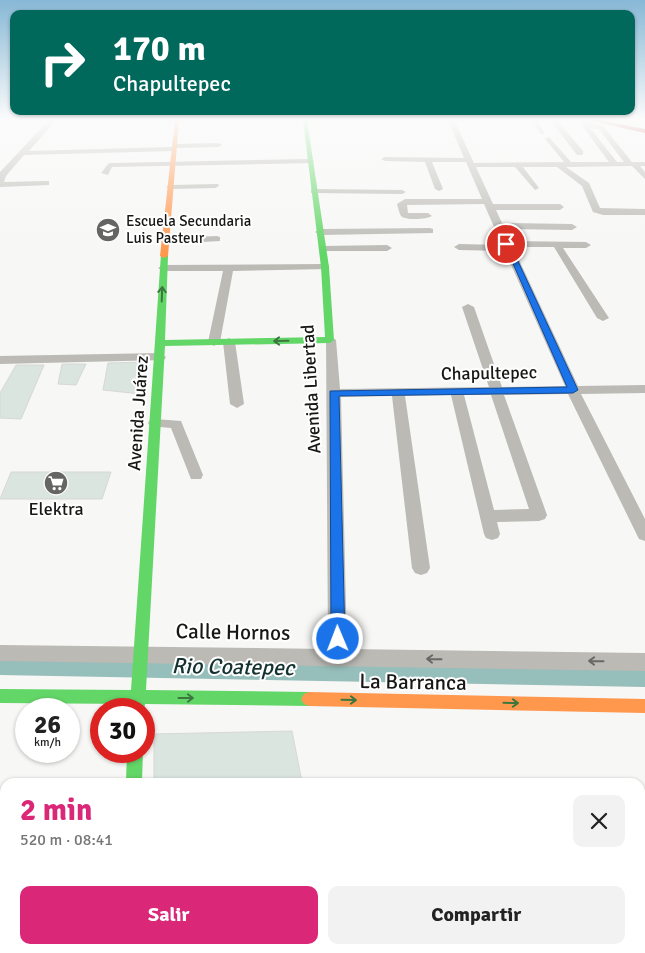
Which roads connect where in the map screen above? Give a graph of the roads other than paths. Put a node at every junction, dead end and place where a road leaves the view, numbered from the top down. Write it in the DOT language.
graph roads {
  1 [pos="12,164"];
  2 [pos="126,164"];
  3 [pos="173,164"];
  4 [pos="310,164"];
  5 [pos="430,164"];
  6 [pos="471,164"];
  7 [pos="507,164"];
  8 [pos="543,164"];
  9 [pos="564,164"];
  10 [pos="632,164"];
  11 [pos="520,165"];
  12 [pos="105,173"];
  13 [pos="645,177"];
  14 [pos="0,184"];
  15 [pos="46,184"];
  16 [pos="215,186"];
  17 [pos="170,187"];
  18 [pos="535,188"];
  19 [pos="439,189"];
  20 [pos="314,191"];
  21 [pos="402,192"];
  22 [pos="488,204"];
  23 [pos="560,207"];
  24 [pos="645,212"];
  25 [pos="428,216"];
  26 [pos="498,226"];
  27 [pos="572,227"];
  28 [pos="430,231"];
  29 [pos="320,232"];
  30 [pos="217,239"];
  31 [pos="166,241"];
  32 [pos="557,244"];
  33 [pos="586,245"];
  34 [pos="507,246"];
  35 [pos="459,247"];
  36 [pos="387,248"];
  37 [pos="322,249"];
  38 [pos="229,267"];
  39 [pos="325,267"];
  40 [pos="163,268"];
  41 [pos="468,307"];
  42 [pos="603,318"];
  43 [pos="330,340"];
  44 [pos="214,342"];
  45 [pos="229,342"];
  46 [pos="160,343"];
  47 [pos="160,357"];
  48 [pos="0,360"];
  49 [pos="645,389"];
  50 [pos="573,390"];
  51 [pos="457,392"];
  52 [pos="496,392"];
  53 [pos="334,393"];
  54 [pos="398,393"];
  55 [pos="237,404"];
  56 [pos="155,423"];
  57 [pos="196,475"];
  58 [pos="488,516"];
  59 [pos="492,534"];
  60 [pos="645,535"];
  61 [pos="420,568"];
  62 [pos="0,653"];
  63 [pos="140,657"];
  64 [pos="338,658"];
  65 [pos="645,662"];
  66 [pos="0,696"];
  67 [pos="137,698"];
  68 [pos="90,701"];
  69 [pos="155,702"];
  70 [pos="645,706"];
  71 [pos="135,763"];
  72 [pos="134,778"];
  1 -- 14 [label="street"];
  2 -- 12 [label="street"];
  3 -- 17 [label="street, Avenida Juárez"];
  4 -- 20 [label="street, Avenida Libertad"];
  5 -- 19 [label="street"];
  6 -- 22 [label="street"];
  7 -- 11 [label="street"];
  8 -- 11 [label="street"];
  9 -- 24 [label="street"];
  10 -- 13 [label="street"];
  11 -- 18 [label="street"];
  14 -- 15 [label="street"];
  16 -- 17 [label="street"];
  17 -- 31 [label="street, Avenida Juárez"];
  20 -- 21 [label="street"];
  20 -- 29 [label="street, Avenida Libertad"];
  22 -- 23 [label="street"];
  22 -- 25 [label="street"];
  22 -- 26 [label="street"];
  26 -- 27 [label="street"];
  26 -- 34 [label="street"];
  28 -- 29 [label="street"];
  29 -- 37 [label="street, Avenida Libertad"];
  30 -- 31 [label="street"];
  31 -- 40 [label="street, Avenida Juárez"];
  32 -- 33 [label="street"];
  32 -- 34 [label="street"];
  32 -- 42 [label="street"];
  34 -- 35 [label="street"];
  34 -- 50 [label="street"];
  36 -- 37 [label="street"];
  37 -- 39 [label="street, Avenida Libertad"];
  38 -- 39 [label="street"];
  38 -- 40 [label="street"];
  38 -- 44 [label="street"];
  39 -- 43 [label="street, Avenida Libertad"];
  46 -- 40 [label="street, Avenida Juárez, one-way"];
  41 -- 52 [label="street"];
  43 -- 45 [label="street, one-way"];
  43 -- 53 [label="street, Avenida Libertad"];
  44 -- 45 [label="street"];
  44 -- 46 [label="street"];
  45 -- 55 [label="street"];
  46 -- 47 [label="street, Avenida Juárez"];
  47 -- 48 [label="street"];
  47 -- 56 [label="street, Avenida Juárez"];
  49 -- 50 [label="street, Chapultepec"];
  50 -- 52 [label="street, Chapultepec"];
  50 -- 60 [label="street"];
  51 -- 52 [label="street, Chapultepec"];
  51 -- 54 [label="street, Chapultepec"];
  51 -- 58 [label="street"];
  52 -- 58 [label="street"];
  53 -- 54 [label="street, Chapultepec"];
  53 -- 64 [label="street, Avenida Libertad"];
  54 -- 61 [label="street"];
  56 -- 57 [label="street"];
  56 -- 63 [label="street, Avenida Juárez"];
  58 -- 59 [label="street"];
  62 -- 63 [label="street, Calle Hornos"];
  63 -- 64 [label="street, Calle Hornos"];
  63 -- 67 [label="street, Avenida Juárez"];
  65 -- 64 [label="street, Calle Hornos, one-way"];
  66 -- 68 [label="street, La Barranca"];
  69 -- 70 [label="street, La Barranca, one-way"];
  71 -- 72 [label="street"];
}
